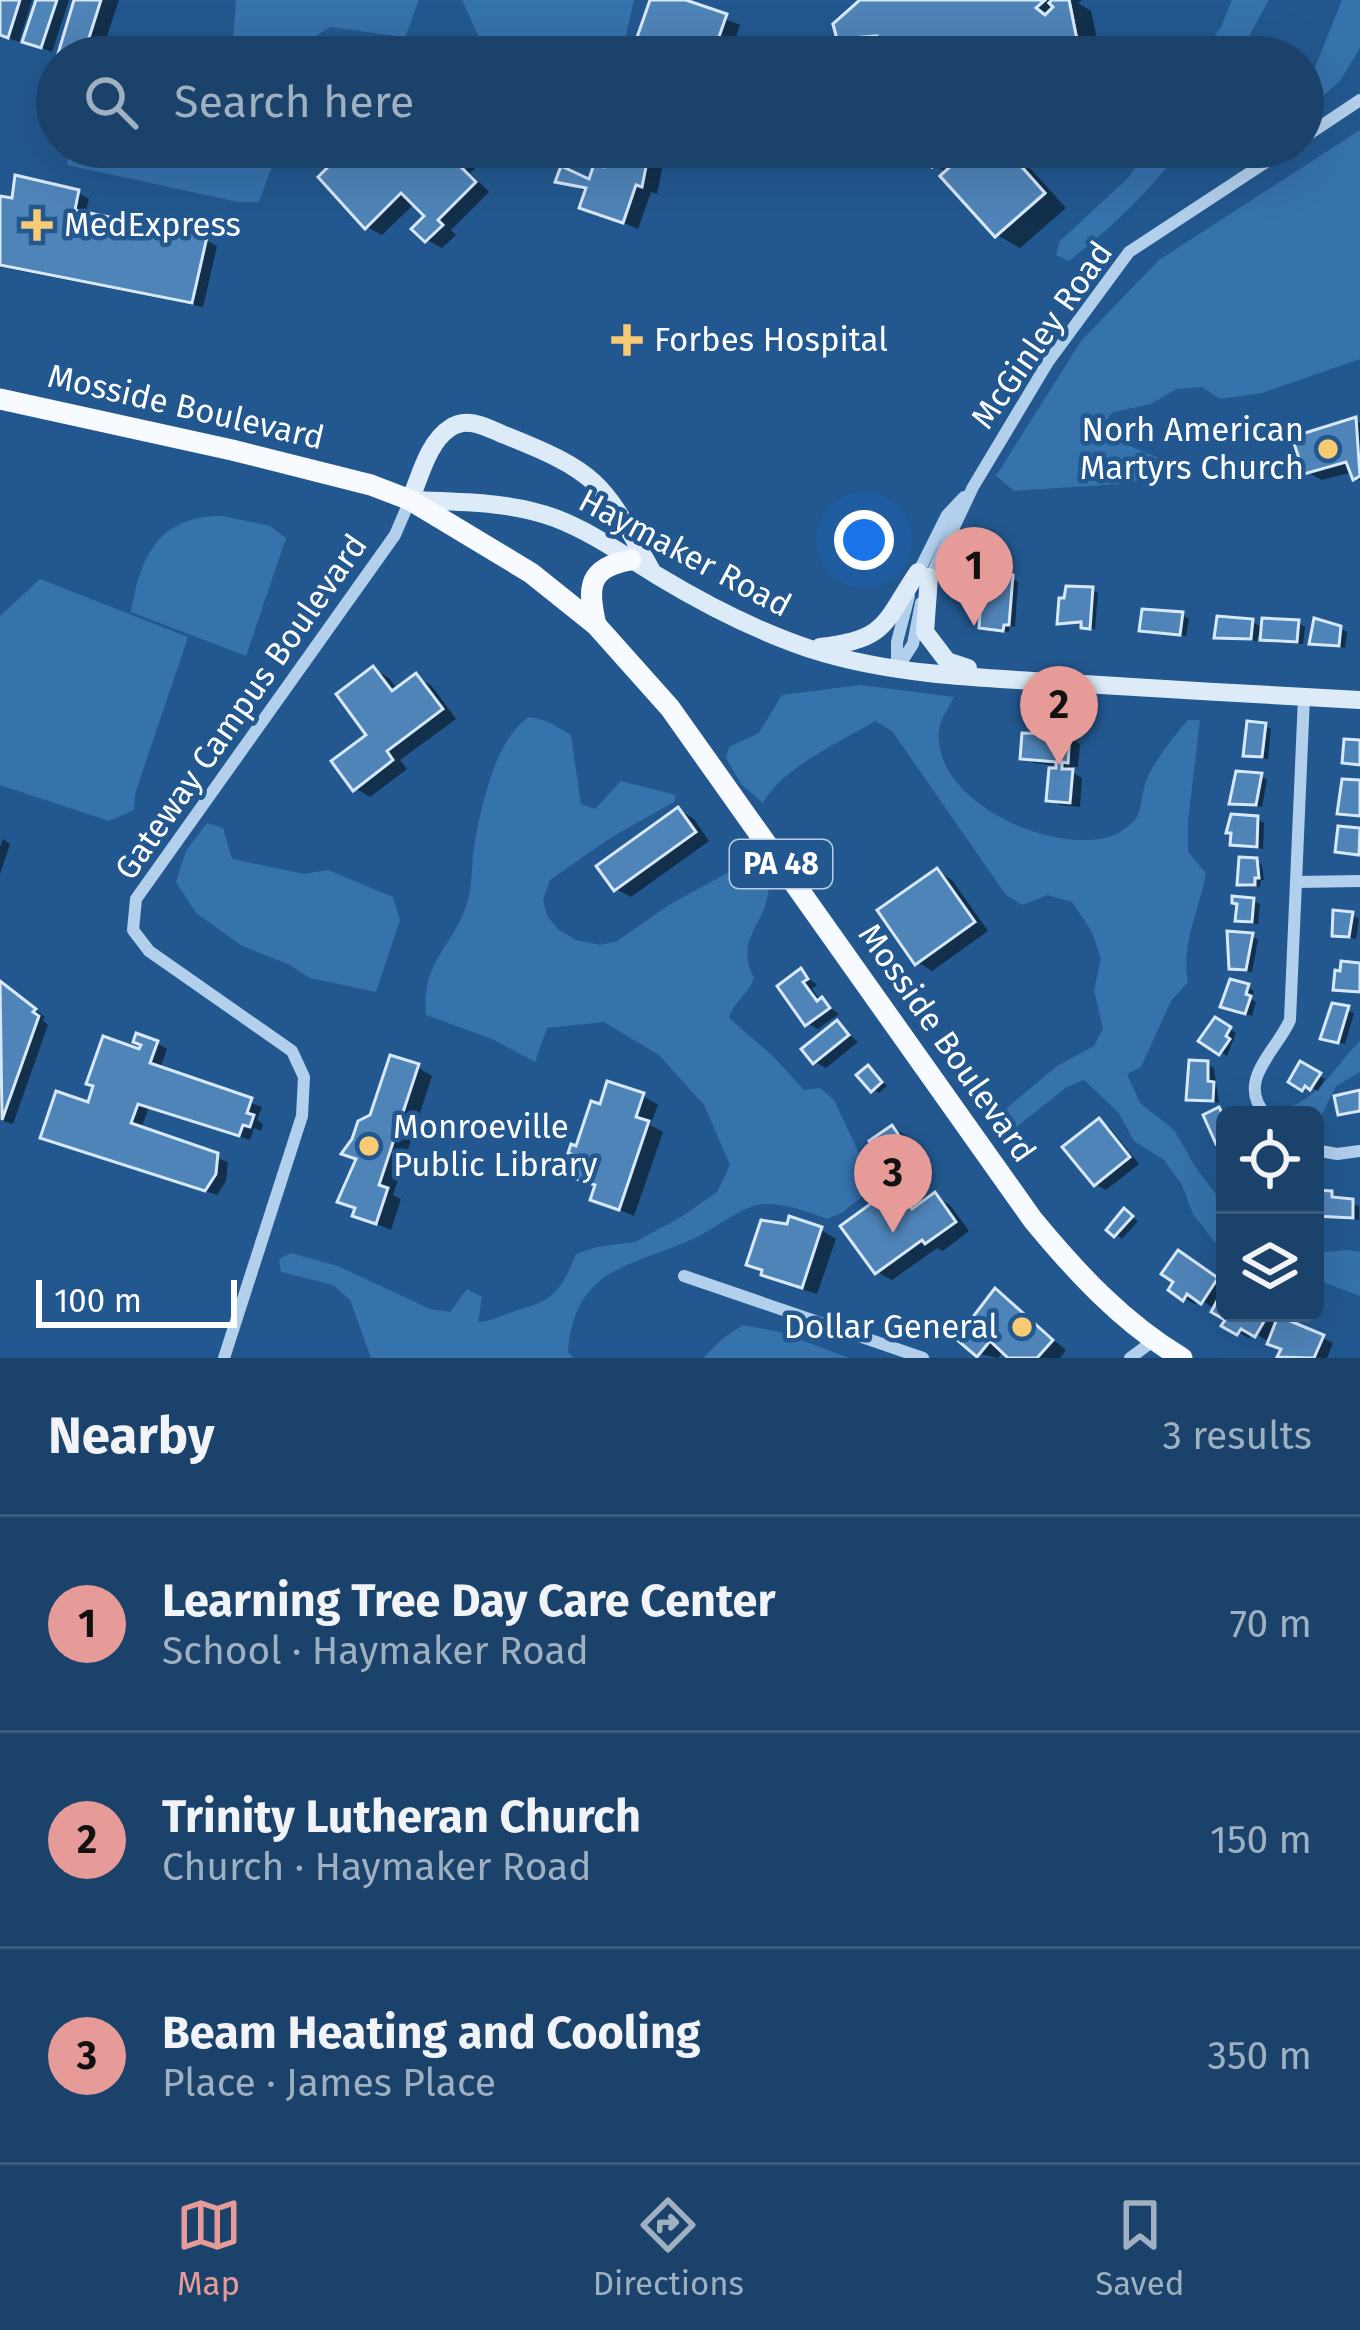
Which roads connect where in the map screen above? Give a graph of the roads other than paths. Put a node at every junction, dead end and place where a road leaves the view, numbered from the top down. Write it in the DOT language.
graph roads {
  1 [pos="1360,100"];
  2 [pos="1324,124"];
  3 [pos="1257,168"];
  4 [pos="0,399"];
  5 [pos="410,500"];
  6 [pos="631,560"];
  7 [pos="653,573"];
  8 [pos="924,574"];
  9 [pos="596,625"];
  10 [pos="808,648"];
  11 [pos="897,669"];
  12 [pos="1001,679"];
  13 [pos="1304,697"];
  14 [pos="1360,700"];
  15 [pos="1360,881"];
  16 [pos="1297,882"];
  17 [pos="1260,1106"];
  18 [pos="1360,1151"];
  19 [pos="1324,1152"];
  20 [pos="684,1276"];
  21 [pos="1154,1341"];
  22 [pos="224,1358"];
  23 [pos="922,1358"];
  24 [pos="1130,1358"];
  25 [pos="1182,1358"];
  1 -- 2 [label="street"];
  3 -- 8 [label="street, McGinley Road"];
  4 -- 5 [label="main road, Mosside Boulevard / PA 48"];
  5 -- 6 [label="main road, Haymaker Road"];
  5 -- 7 [label="main road"];
  5 -- 9 [label="main road, Mosside Boulevard / PA 48"];
  5 -- 22 [label="street, Gateway Campus Boulevard"];
  6 -- 7 [label="main road, Haymaker Road"];
  6 -- 9 [label="main road"];
  7 -- 10 [label="main road, Haymaker Road"];
  8 -- 10 [label="main road"];
  8 -- 11 [label="street, McGinley Road"];
  8 -- 12 [label="main road"];
  9 -- 21 [label="main road, Mosside Boulevard / PA 48"];
  10 -- 11 [label="main road, Haymaker Road"];
  11 -- 12 [label="main road, Haymaker Road"];
  12 -- 13 [label="main road, Haymaker Road"];
  13 -- 14 [label="main road, Haymaker Road"];
  13 -- 16 [label="street"];
  15 -- 16 [label="street"];
  16 -- 17 [label="street"];
  18 -- 19 [label="street"];
  20 -- 23 [label="street"];
  21 -- 24 [label="street"];
  21 -- 25 [label="main road, Mosside Boulevard / PA 48"];
}
